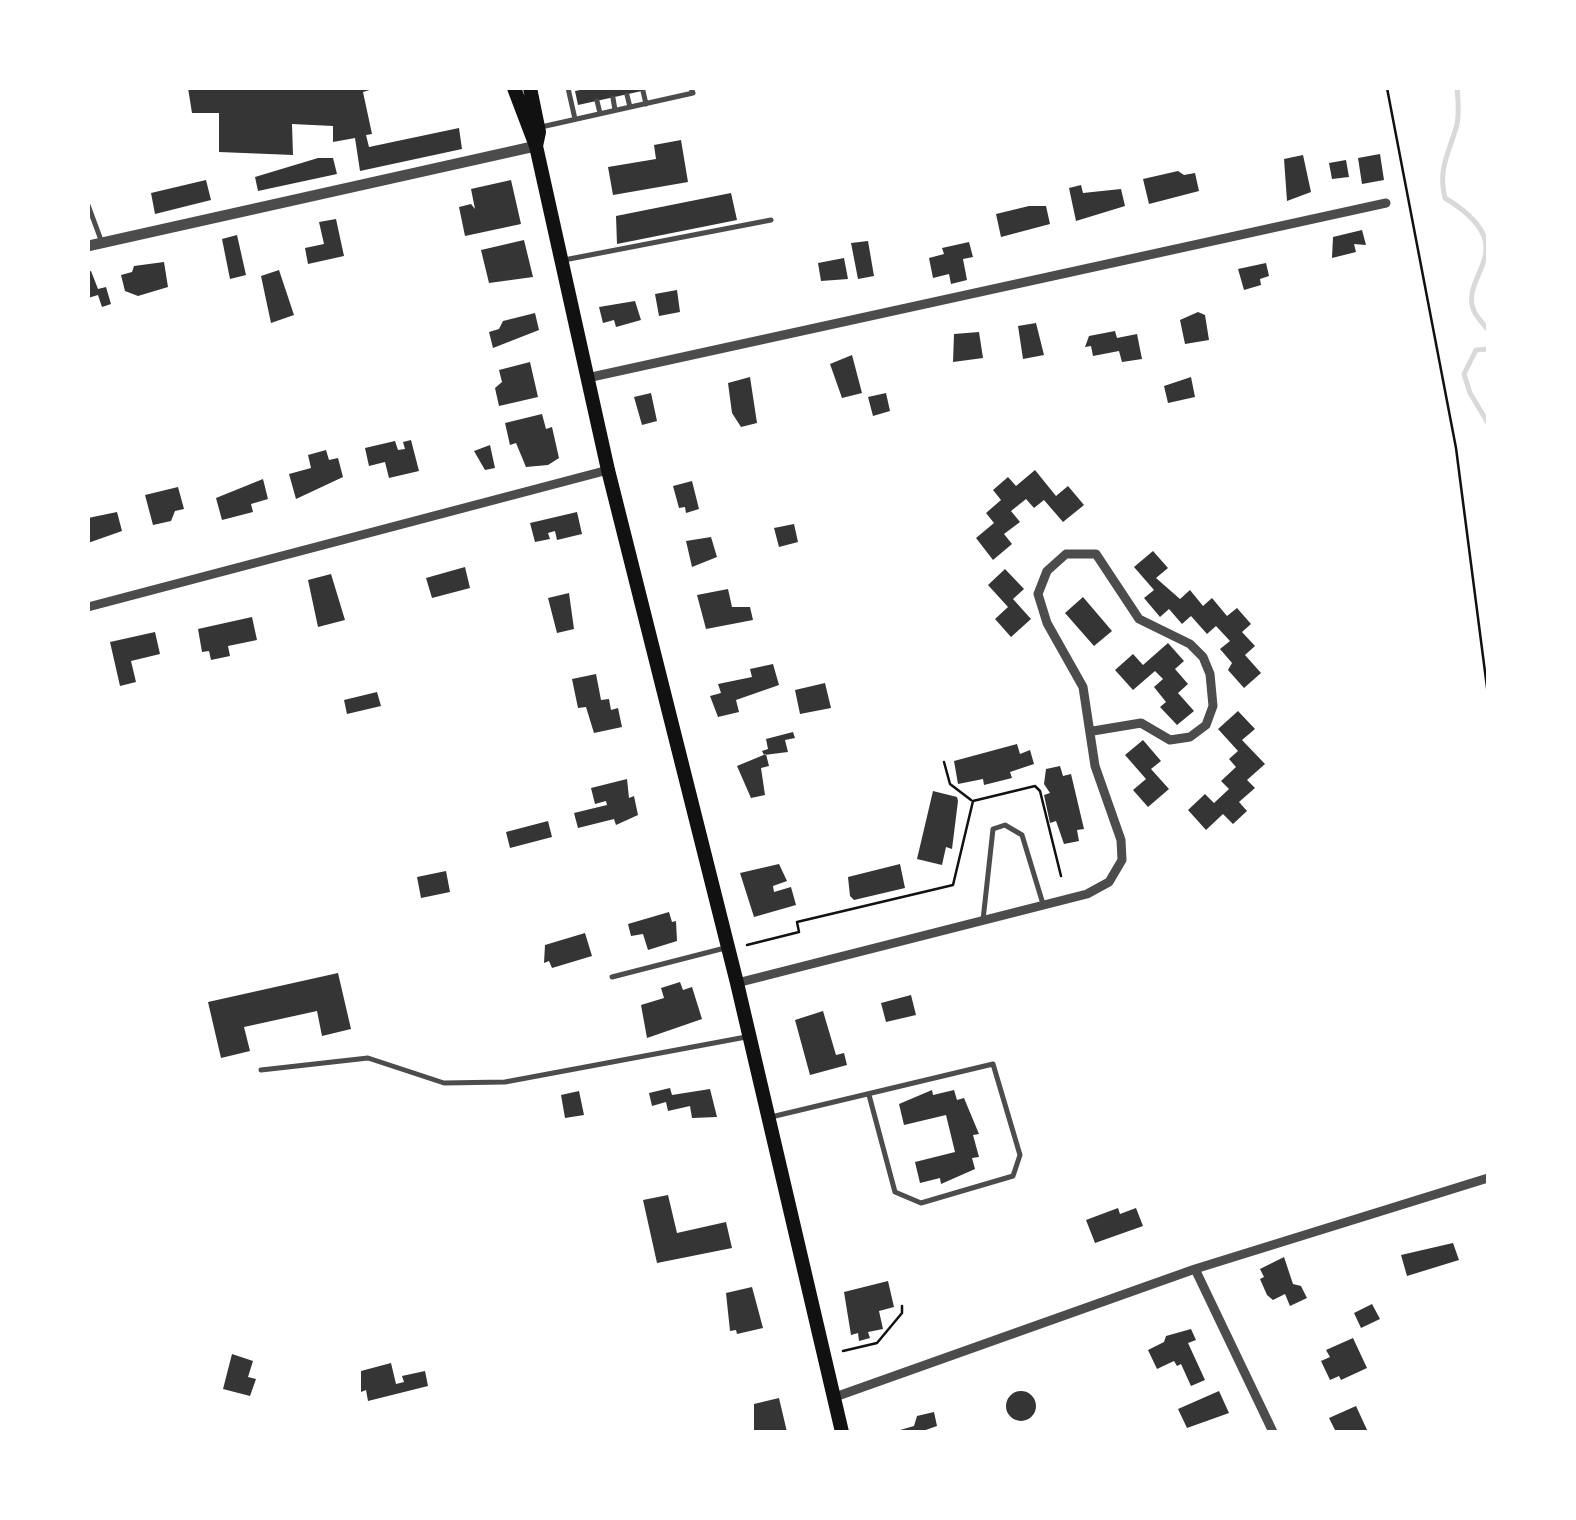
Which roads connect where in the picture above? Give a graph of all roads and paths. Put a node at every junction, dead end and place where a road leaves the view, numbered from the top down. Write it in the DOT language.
graph roads {
  1 [pos="514,88"];
  2 [pos="530,88"];
  3 [pos="568,88"];
  4 [pos="664,88"];
  5 [pos="692,88"];
  6 [pos="1387,88"];
  7 [pos="643,91"];
  8 [pos="626,95"];
  9 [pos="612,98"];
  10 [pos="667,99"];
  11 [pos="597,101"];
  12 [pos="646,104"];
  13 [pos="630,107"];
  14 [pos="615,110"];
  15 [pos="600,113"];
  16 [pos="575,119"];
  17 [pos="538,127"];
  18 [pos="536,146"];
  19 [pos="1386,202"];
  20 [pos="88,204"];
  21 [pos="771,220"];
  22 [pos="102,242"];
  23 [pos="88,246"];
  24 [pos="561,260"];
  25 [pos="587,378"];
  26 [pos="608,470"];
  27 [pos="88,607"];
  28 [pos="1488,694"];
  29 [pos="1093,731"];
  30 [pos="944,762"];
  31 [pos="972,801"];
  32 [pos="1061,876"];
  33 [pos="1044,905"];
  34 [pos="983,920"];
  35 [pos="747,944"];
  36 [pos="728,948"];
  37 [pos="612,976"];
  38 [pos="736,983"];
  39 [pos="749,1036"];
  40 [pos="260,1070"];
  41 [pos="868,1095"];
  42 [pos="768,1117"];
  43 [pos="1488,1178"];
  44 [pos="1195,1269"];
  45 [pos="902,1306"];
  46 [pos="843,1351"];
  47 [pos="835,1397"];
  48 [pos="842,1432"];
  49 [pos="1273,1432"];
  1 -- 18 [label="main road"];
  2 -- 17 [label="main road"];
  3 -- 16 [label="lane"];
  4 -- 10 [label="lane"];
  5 -- 10 [label="lane"];
  6 -- 28 [label="path"];
  7 -- 12 [label="lane"];
  8 -- 13 [label="lane"];
  9 -- 14 [label="lane"];
  10 -- 12 [label="lane"];
  11 -- 15 [label="lane"];
  12 -- 13 [label="lane"];
  13 -- 14 [label="lane"];
  14 -- 15 [label="lane"];
  15 -- 16 [label="lane"];
  16 -- 17 [label="lane"];
  17 -- 18 [label="main road"];
  18 -- 22 [label="street"];
  18 -- 24 [label="main road"];
  19 -- 25 [label="street"];
  20 -- 22 [label="lane"];
  21 -- 24 [label="lane"];
  22 -- 23 [label="street"];
  24 -- 25 [label="main road"];
  25 -- 26 [label="main road"];
  26 -- 27 [label="street"];
  26 -- 36 [label="main road"];
  29 -- 29 [label="street"];
  29 -- 33 [label="street"];
  30 -- 31 [label="path"];
  31 -- 32 [label="path"];
  31 -- 35 [label="path"];
  33 -- 34 [label="street"];
  33 -- 34 [label="lane"];
  34 -- 38 [label="street"];
  36 -- 37 [label="lane"];
  36 -- 38 [label="main road"];
  38 -- 39 [label="main road"];
  39 -- 40 [label="lane"];
  39 -- 42 [label="main road"];
  41 -- 41 [label="lane"];
  41 -- 42 [label="lane"];
  42 -- 47 [label="main road"];
  43 -- 44 [label="street"];
  44 -- 47 [label="street"];
  44 -- 49 [label="street"];
  45 -- 46 [label="path"];
  47 -- 48 [label="main road"];
}
